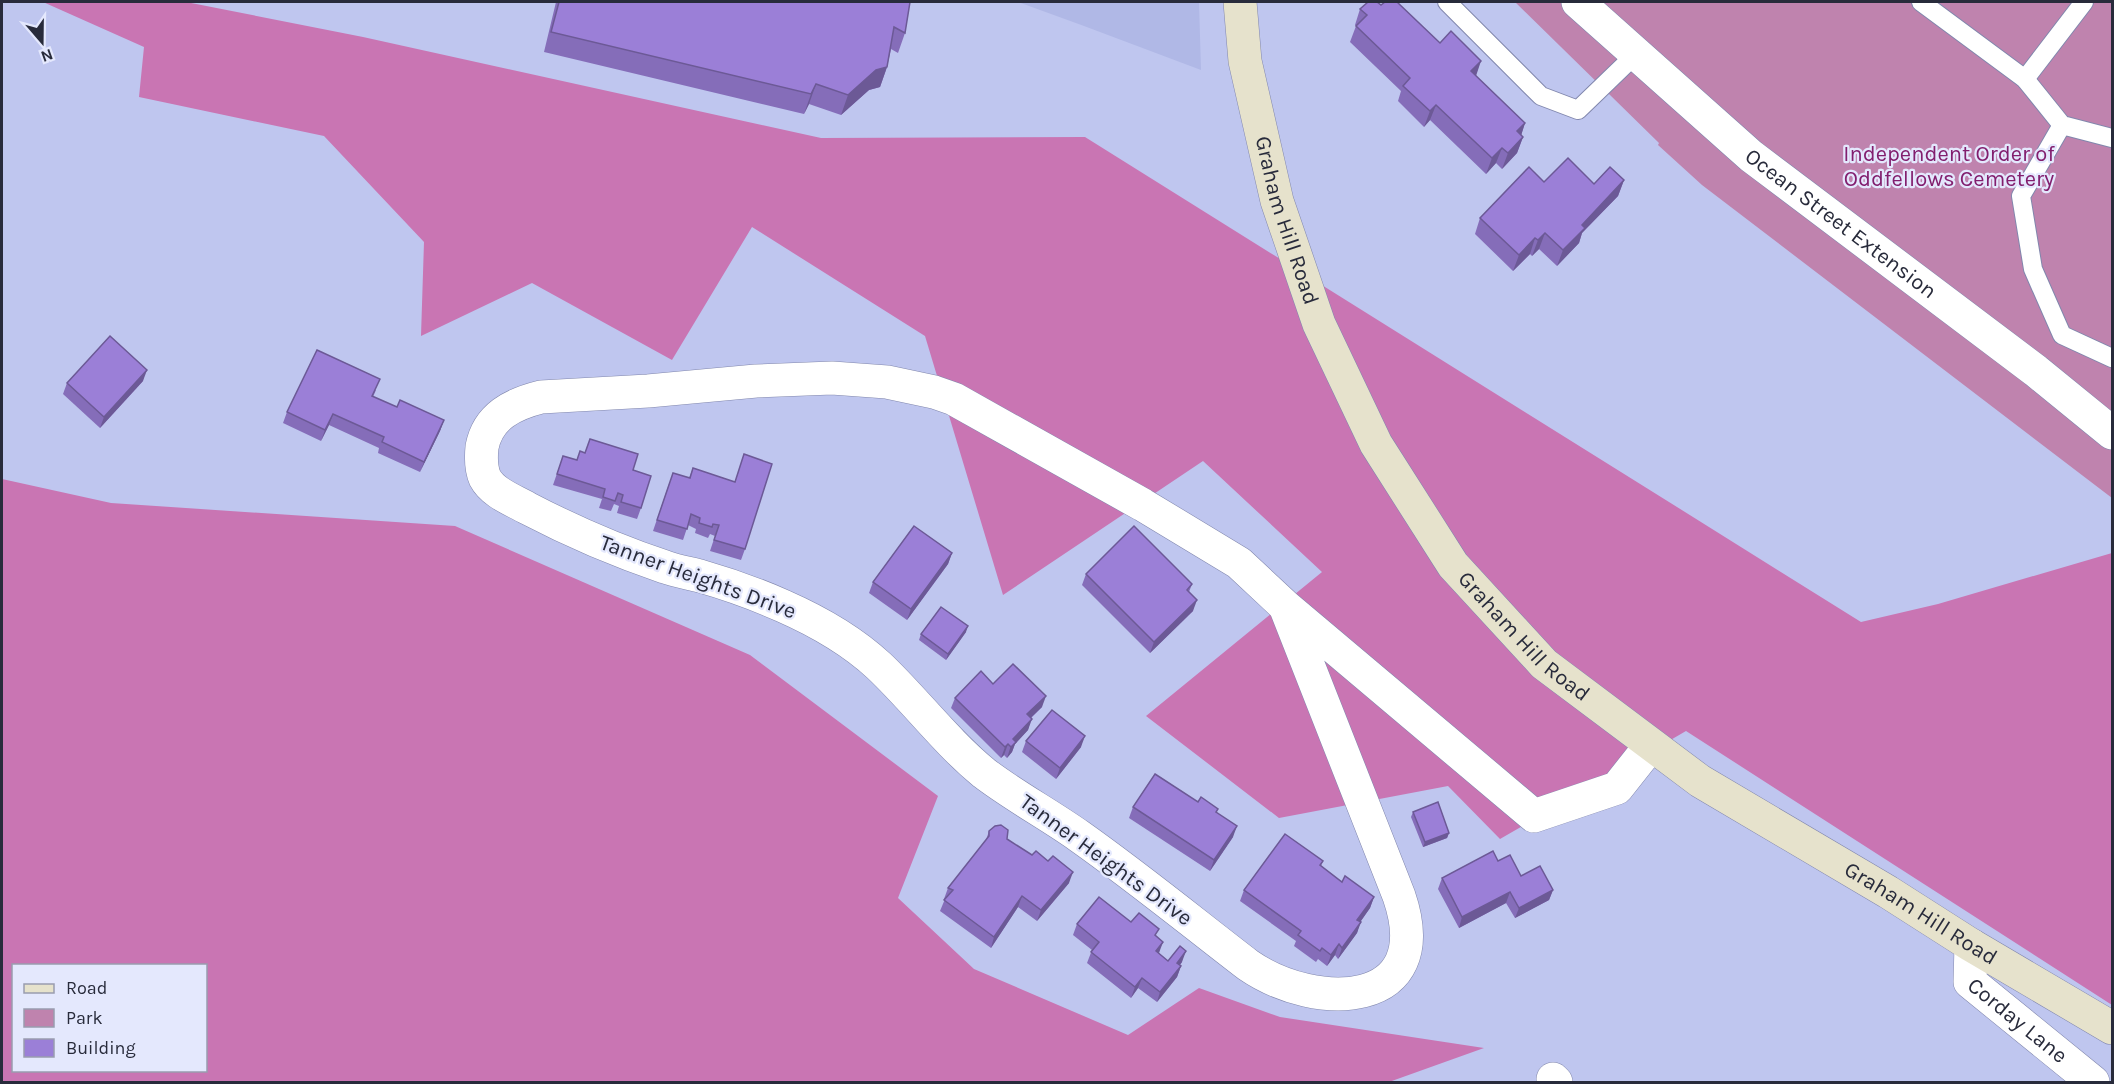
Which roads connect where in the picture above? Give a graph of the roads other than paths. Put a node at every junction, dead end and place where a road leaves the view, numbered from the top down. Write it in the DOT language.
graph roads {
  1 [pos="1240,2"];
  2 [pos="1447,2"];
  3 [pos="1578,2"];
  4 [pos="1921,2"];
  5 [pos="2084,2"];
  6 [pos="1636,54"];
  7 [pos="2025,80"];
  8 [pos="2062,125"];
  9 [pos="2112,138"];
  10 [pos="2112,358"];
  11 [pos="2112,433"];
  12 [pos="1285,606"];
  13 [pos="1651,745"];
  14 [pos="1971,945"];
  15 [pos="2112,1028"];
  16 [pos="2093,1083"];
  1 -- 13 [label="main road, Graham Hill Road"];
  2 -- 6 [label="lane"];
  3 -- 6 [label="street, Ocean Street Extension"];
  4 -- 7 [label="lane"];
  5 -- 7 [label="lane"];
  6 -- 11 [label="street, Ocean Street Extension"];
  7 -- 8 [label="lane"];
  8 -- 9 [label="lane"];
  8 -- 10 [label="lane"];
  12 -- 12 [label="street, Tanner Heights Drive"];
  12 -- 13 [label="street, Tanner Heights Drive"];
  13 -- 14 [label="main road, Graham Hill Road"];
  14 -- 15 [label="main road, Graham Hill Road"];
  14 -- 16 [label="street, Corday Lane"];
}
